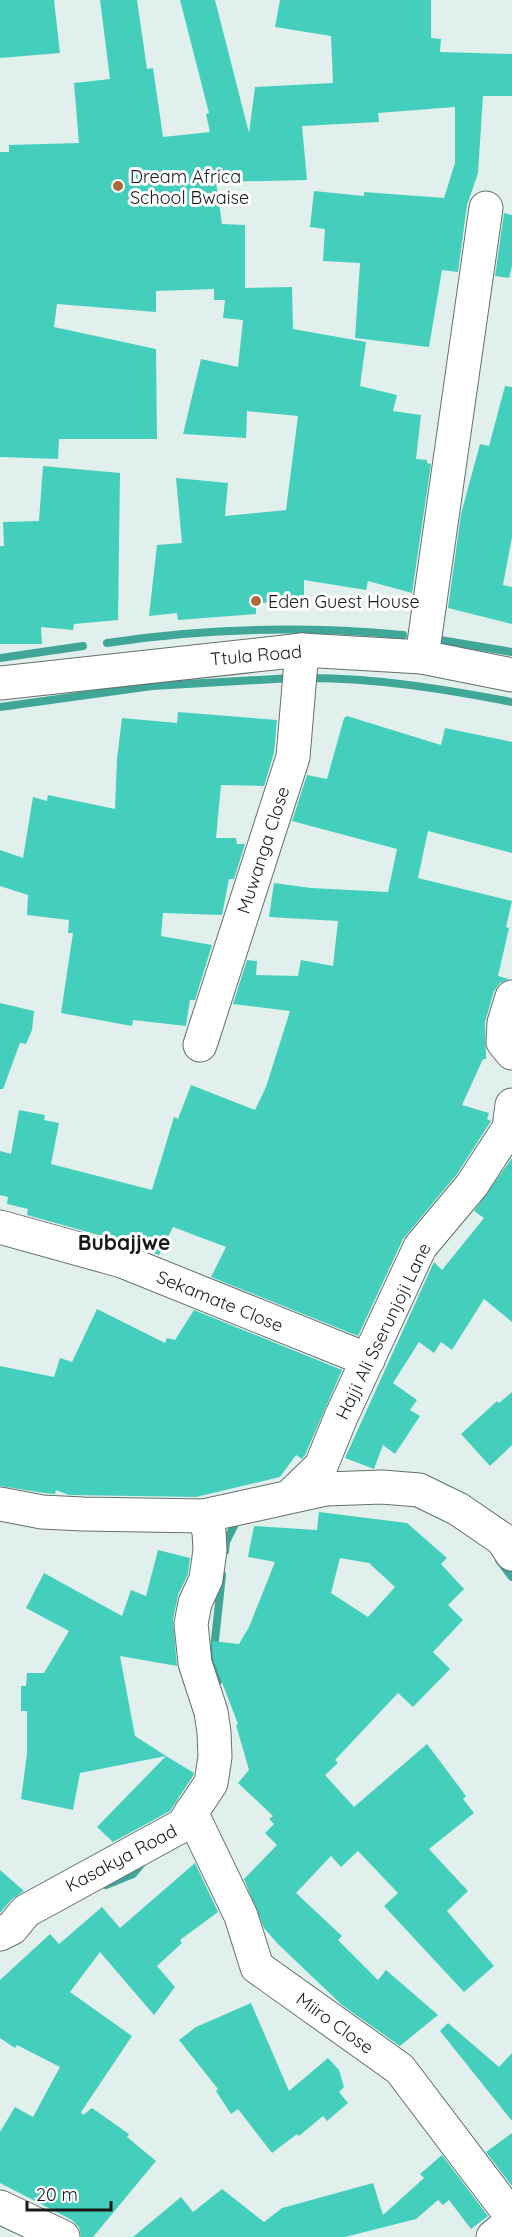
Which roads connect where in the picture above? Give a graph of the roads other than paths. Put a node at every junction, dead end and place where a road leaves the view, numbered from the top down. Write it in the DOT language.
graph roads {
  1 [pos="486,208"];
  2 [pos="302,650"];
  3 [pos="422,657"];
  4 [pos="512,675"];
  5 [pos="0,682"];
  6 [pos="512,997"];
  7 [pos="200,1045"];
  8 [pos="512,1053"];
  9 [pos="512,1105"];
  10 [pos="0,1227"];
  11 [pos="368,1360"];
  12 [pos="290,1496"];
  13 [pos="0,1504"];
  14 [pos="202,1516"];
  15 [pos="512,1554"];
  16 [pos="191,1812"];
  17 [pos="0,1934"];
  18 [pos="0,2207"];
  19 [pos="512,2219"];
  20 [pos="63,2237"];
  21 [pos="493,2237"];
  1 -- 3 [label="street"];
  2 -- 3 [label="street, Ttula Road"];
  2 -- 5 [label="street, Ttula Road"];
  2 -- 7 [label="street, Muwanga Close"];
  3 -- 4 [label="street, Ttula Road"];
  6 -- 8 [label="street"];
  9 -- 11 [label="street, Hajji Ali Sserunjoji Lane"];
  10 -- 11 [label="street, Sekamate Close"];
  11 -- 12 [label="street, Hajji Ali Sserunjoji Lane"];
  12 -- 14 [label="street"];
  12 -- 15 [label="street"];
  13 -- 14 [label="street"];
  14 -- 16 [label="street, Kasakya Road"];
  16 -- 17 [label="street, Kasakya Road"];
  16 -- 19 [label="street, Miiro Close"];
  18 -- 20 [label="street"];
  19 -- 21 [label="street"];
}
